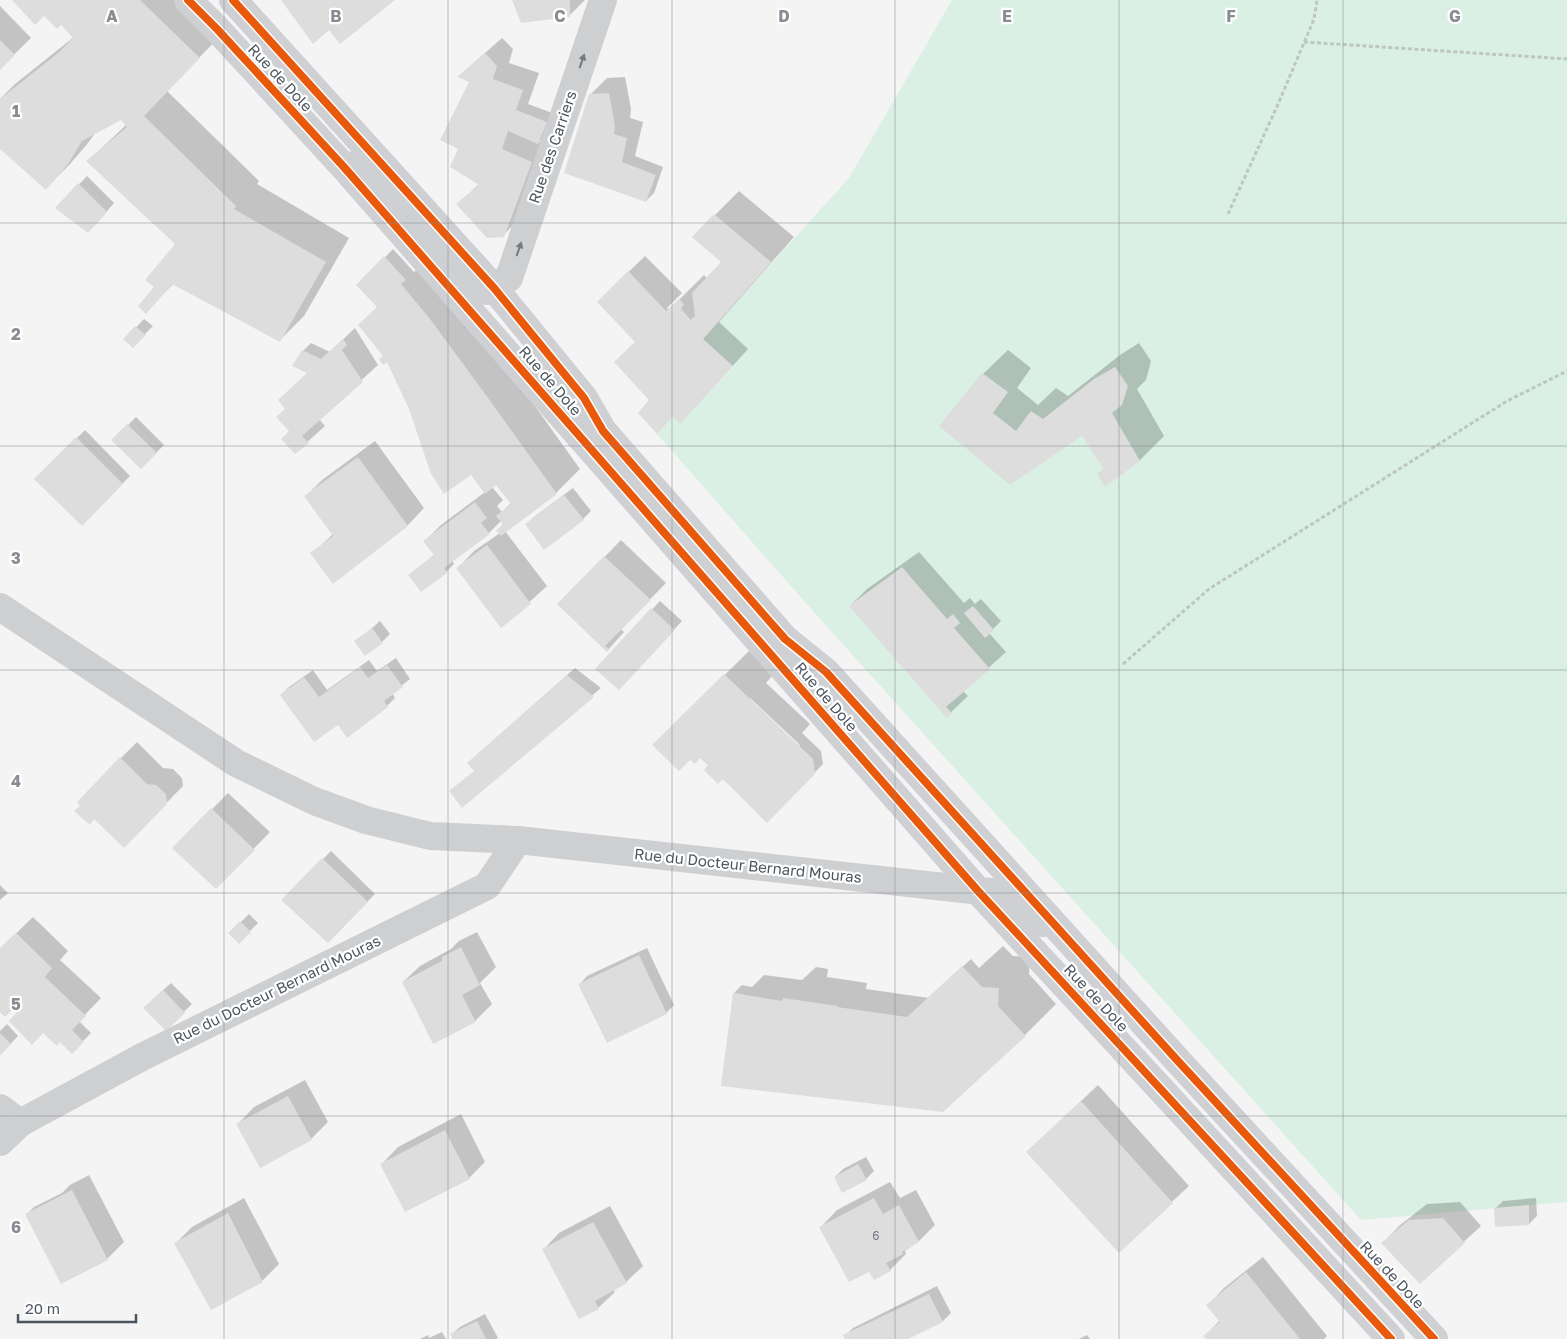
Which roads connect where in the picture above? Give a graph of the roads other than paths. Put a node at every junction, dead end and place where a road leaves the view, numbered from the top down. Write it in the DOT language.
graph roads {
  1 [pos="188,0"];
  2 [pos="233,0"];
  3 [pos="603,0"];
  4 [pos="343,166"];
  5 [pos="494,288"];
  6 [pos="0,608"];
  7 [pos="518,840"];
  8 [pos="978,892"];
  9 [pos="1084,958"];
  10 [pos="10,1116"];
  11 [pos="0,1142"];
  12 [pos="1391,1339"];
  13 [pos="1434,1339"];
  1 -- 4 [label="main road, Rue de Dole"];
  2 -- 5 [label="main road, Rue de Dole"];
  5 -- 3 [label="street, Rue des Carriers, one-way"];
  4 -- 5 [label="street"];
  4 -- 8 [label="main road, Rue de Dole"];
  5 -- 9 [label="main road, Rue de Dole"];
  6 -- 7 [label="street, Rue du Docteur Bernard Mouras"];
  7 -- 8 [label="street, Rue du Docteur Bernard Mouras"];
  7 -- 10 [label="street, Rue du Docteur Bernard Mouras"];
  8 -- 9 [label="street, Rue du Docteur Bernard Mouras"];
  8 -- 12 [label="main road, Rue de Dole"];
  9 -- 13 [label="main road, Rue de Dole"];
  10 -- 11 [label="street, Rue du Docteur Bernard Mouras"];
}
